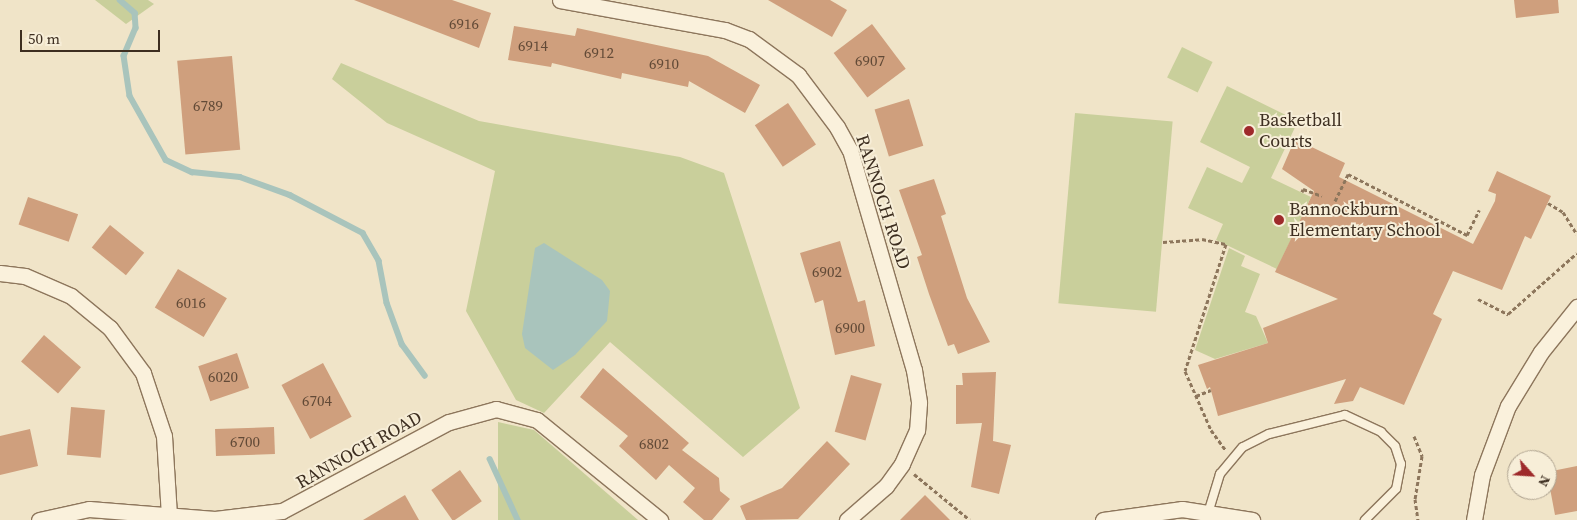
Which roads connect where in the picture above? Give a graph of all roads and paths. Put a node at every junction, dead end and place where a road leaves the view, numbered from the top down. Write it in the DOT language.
graph roads {
  1 [pos="560,0"];
  2 [pos="1302,192"];
  3 [pos="1322,196"];
  4 [pos="1334,201"];
  5 [pos="1548,203"];
  6 [pos="1479,210"];
  7 [pos="1577,234"];
  8 [pos="1163,242"];
  9 [pos="1577,253"];
  10 [pos="0,273"];
  11 [pos="1478,299"];
  12 [pos="1577,307"];
  13 [pos="1211,390"];
  14 [pos="1196,396"];
  15 [pos="1414,436"];
  16 [pos="1225,449"];
  17 [pos="910,470"];
  18 [pos="1209,510"];
  19 [pos="169,515"];
  20 [pos="39,520"];
  21 [pos="660,520"];
  22 [pos="847,520"];
  23 [pos="970,520"];
  24 [pos="1103,520"];
  25 [pos="1252,520"];
  26 [pos="1364,520"];
  27 [pos="1418,520"];
  28 [pos="1474,520"];
  1 -- 22 [label="street, RANNOCH ROAD"];
  2 -- 3 [label="path"];
  4 -- 6 [label="path"];
  5 -- 7 [label="path"];
  8 -- 14 [label="path"];
  9 -- 11 [label="path"];
  10 -- 19 [label="street"];
  12 -- 28 [label="street"];
  13 -- 14 [label="path"];
  14 -- 16 [label="path"];
  15 -- 27 [label="path"];
  17 -- 23 [label="path"];
  18 -- 24 [label="street"];
  18 -- 25 [label="street"];
  18 -- 26 [label="lane"];
  19 -- 20 [label="street, RANNOCH ROAD"];
  19 -- 21 [label="street, RANNOCH ROAD"];
}
